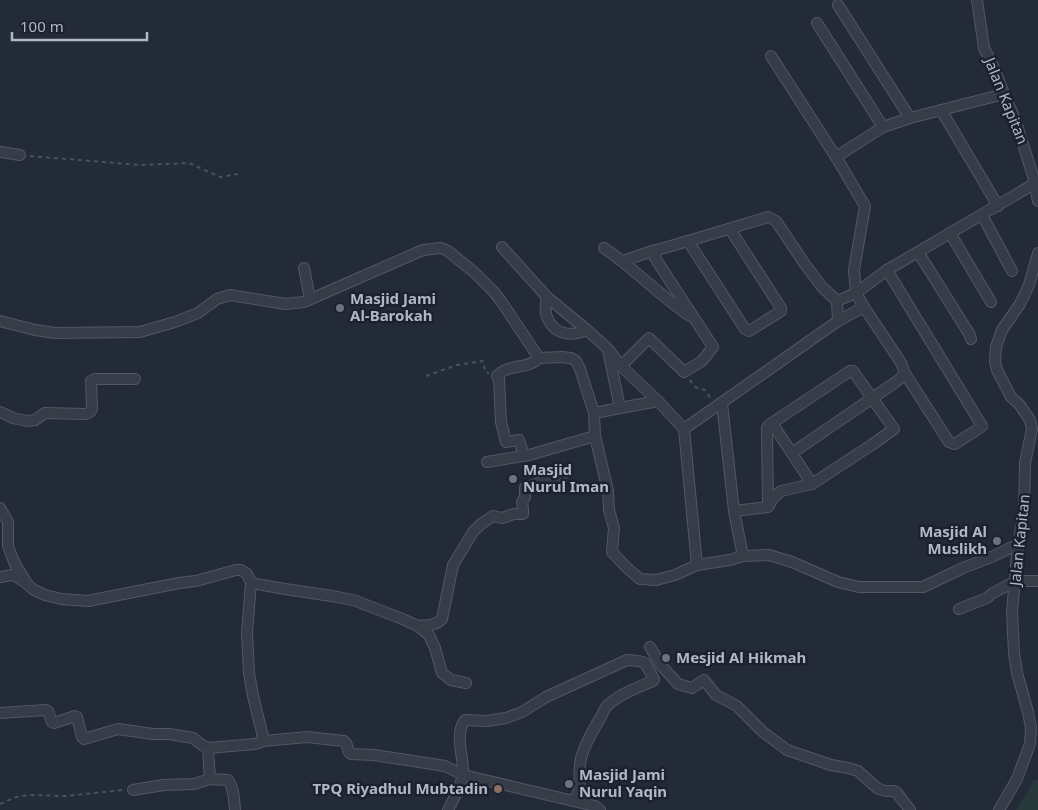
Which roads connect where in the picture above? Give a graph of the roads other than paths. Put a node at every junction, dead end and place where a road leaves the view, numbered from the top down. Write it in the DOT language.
graph roads {
  1 [pos="977,0"];
  2 [pos="838,5"];
  3 [pos="817,22"];
  4 [pos="771,56"];
  5 [pos="1004,94"];
  6 [pos="941,110"];
  7 [pos="910,118"];
  8 [pos="883,127"];
  9 [pos="0,152"];
  10 [pos="20,155"];
  11 [pos="836,157"];
  12 [pos="1034,184"];
  13 [pos="1038,202"];
  14 [pos="998,206"];
  15 [pos="982,215"];
  16 [pos="730,229"];
  17 [pos="950,233"];
  18 [pos="688,241"];
  19 [pos="502,247"];
  20 [pos="604,248"];
  21 [pos="657,250"];
  22 [pos="918,252"];
  23 [pos="1038,253"];
  24 [pos="623,261"];
  25 [pos="304,268"];
  26 [pos="887,270"];
  27 [pos="1012,271"];
  28 [pos="856,293"];
  29 [pos="547,297"];
  30 [pos="310,299"];
  31 [pos="837,301"];
  32 [pos="991,302"];
  33 [pos="864,307"];
  34 [pos="695,320"];
  35 [pos="0,321"];
  36 [pos="838,321"];
  37 [pos="587,330"];
  38 [pos="970,340"];
  39 [pos="608,349"];
  40 [pos="539,358"];
  41 [pos="622,366"];
  42 [pos="904,372"];
  43 [pos="135,379"];
  44 [pos="872,398"];
  45 [pos="658,401"];
  46 [pos="722,403"];
  47 [pos="620,408"];
  48 [pos="0,412"];
  49 [pos="594,413"];
  50 [pos="772,423"];
  51 [pos="684,429"];
  52 [pos="595,436"];
  53 [pos="792,453"];
  54 [pos="524,456"];
  55 [pos="487,462"];
  56 [pos="563,474"];
  57 [pos="812,484"];
  58 [pos="0,508"];
  59 [pos="768,508"];
  60 [pos="734,510"];
  61 [pos="1018,544"];
  62 [pos="742,556"];
  63 [pos="697,565"];
  64 [pos="0,577"];
  65 [pos="1016,581"];
  66 [pos="1038,581"];
  67 [pos="26,583"];
  68 [pos="251,583"];
  69 [pos="959,608"];
  70 [pos="418,626"];
  71 [pos="650,647"];
  72 [pos="466,683"];
  73 [pos="0,713"];
  74 [pos="264,740"];
  75 [pos="208,748"];
  76 [pos="463,774"];
  77 [pos="210,779"];
  78 [pos="133,790"];
  79 [pos="574,801"];
  80 [pos="235,810"];
  81 [pos="448,810"];
  82 [pos="600,810"];
  83 [pos="910,810"];
  84 [pos="999,810"];
  1 -- 5 [label="street, Jalan Kapitan"];
  2 -- 7 [label="street"];
  3 -- 8 [label="street"];
  4 -- 11 [label="street"];
  5 -- 6 [label="street"];
  5 -- 12 [label="street, Jalan Kapitan"];
  6 -- 7 [label="street"];
  6 -- 14 [label="street"];
  7 -- 8 [label="street"];
  8 -- 11 [label="street"];
  9 -- 10 [label="street"];
  11 -- 28 [label="street"];
  12 -- 13 [label="street, Jalan Kapitan"];
  12 -- 14 [label="street"];
  14 -- 15 [label="street"];
  15 -- 17 [label="street"];
  15 -- 27 [label="street"];
  16 -- 18 [label="street"];
  16 -- 18 [label="street"];
  16 -- 31 [label="street"];
  17 -- 22 [label="street"];
  17 -- 32 [label="street"];
  18 -- 21 [label="street"];
  19 -- 29 [label="street"];
  20 -- 24 [label="street"];
  21 -- 24 [label="street"];
  21 -- 34 [label="street"];
  22 -- 26 [label="street"];
  22 -- 38 [label="street"];
  23 -- 61 [label="street, Jalan Kapitan"];
  24 -- 34 [label="street"];
  25 -- 30 [label="street"];
  26 -- 28 [label="street"];
  26 -- 42 [label="street"];
  28 -- 31 [label="street"];
  28 -- 33 [label="street"];
  29 -- 37 [label="street"];
  29 -- 37 [label="street"];
  30 -- 35 [label="street"];
  30 -- 40 [label="street"];
  31 -- 36 [label="street"];
  33 -- 36 [label="street"];
  33 -- 42 [label="street"];
  34 -- 41 [label="street"];
  36 -- 46 [label="street"];
  37 -- 39 [label="street"];
  39 -- 41 [label="street"];
  39 -- 47 [label="street"];
  40 -- 49 [label="street"];
  40 -- 54 [label="street"];
  41 -- 45 [label="street"];
  42 -- 44 [label="street"];
  43 -- 48 [label="street"];
  44 -- 50 [label="street"];
  44 -- 53 [label="street"];
  44 -- 57 [label="street"];
  45 -- 47 [label="street"];
  45 -- 51 [label="street"];
  46 -- 51 [label="street"];
  46 -- 60 [label="street"];
  47 -- 49 [label="street"];
  49 -- 52 [label="street"];
  50 -- 53 [label="street"];
  50 -- 59 [label="street"];
  51 -- 63 [label="street"];
  52 -- 54 [label="street"];
  52 -- 63 [label="street"];
  53 -- 57 [label="street"];
  54 -- 55 [label="street"];
  56 -- 70 [label="street"];
  57 -- 59 [label="street"];
  58 -- 67 [label="street"];
  59 -- 60 [label="street"];
  60 -- 62 [label="street"];
  61 -- 62 [label="street"];
  61 -- 65 [label="street, Jalan Kapitan"];
  62 -- 63 [label="street"];
  64 -- 67 [label="street"];
  65 -- 66 [label="street"];
  65 -- 69 [label="street"];
  65 -- 84 [label="street, Jalan Kapitan"];
  67 -- 68 [label="street"];
  68 -- 70 [label="street"];
  68 -- 74 [label="street"];
  70 -- 72 [label="street"];
  71 -- 83 [label="street"];
  73 -- 75 [label="street"];
  74 -- 75 [label="street"];
  74 -- 76 [label="street"];
  75 -- 77 [label="street"];
  76 -- 79 [label="street"];
  76 -- 79 [label="street"];
  76 -- 81 [label="street"];
  77 -- 78 [label="street"];
  77 -- 80 [label="street"];
  79 -- 82 [label="street"];
}
